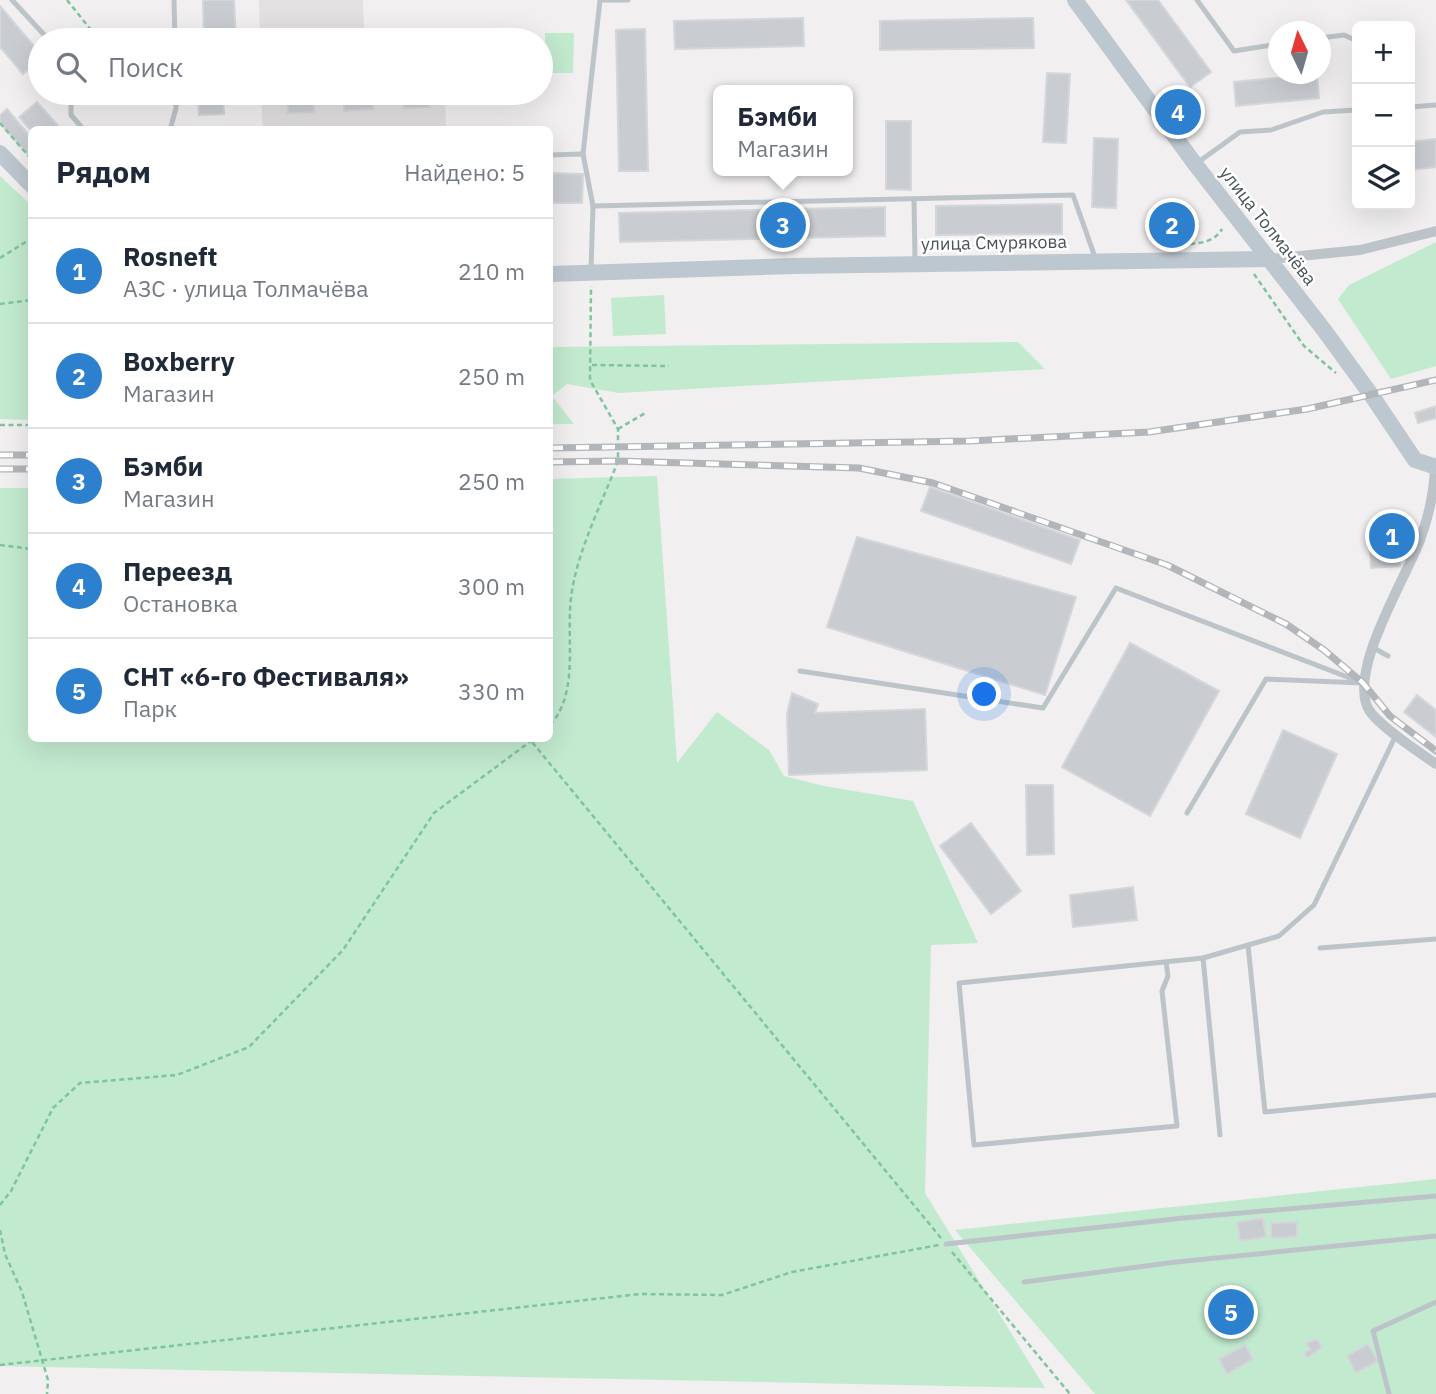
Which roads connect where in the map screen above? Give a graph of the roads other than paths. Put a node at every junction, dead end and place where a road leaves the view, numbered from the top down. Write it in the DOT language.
graph roads {
  1 [pos="12,0"];
  2 [pos="174,0"];
  3 [pos="628,0"];
  4 [pos="1075,0"];
  5 [pos="1197,0"];
  6 [pos="38,28"];
  7 [pos="175,28"];
  8 [pos="1331,37"];
  9 [pos="1352,39"];
  10 [pos="1268,46"];
  11 [pos="71,105"];
  12 [pos="176,105"];
  13 [pos="1436,105"];
  14 [pos="1415,107"];
  15 [pos="1352,110"];
  16 [pos="81,126"];
  17 [pos="171,126"];
  18 [pos="0,153"];
  19 [pos="583,154"];
  20 [pos="553,155"];
  21 [pos="1195,164"];
  22 [pos="28,182"];
  23 [pos="914,199"];
  24 [pos="593,206"];
  25 [pos="1436,232"];
  26 [pos="1269,259"];
  27 [pos="1097,261"];
  28 [pos="915,264"];
  29 [pos="591,272"];
  30 [pos="553,274"];
  31 [pos="1436,467"];
  32 [pos="1435,497"];
  33 [pos="1372,647"];
  34 [pos="1388,656"];
  35 [pos="800,671"];
  36 [pos="1363,683"];
  37 [pos="1396,735"];
  38 [pos="1436,764"];
  39 [pos="1187,813"];
  40 [pos="1436,939"];
  41 [pos="1248,946"];
  42 [pos="1320,948"];
  43 [pos="1203,958"];
  44 [pos="1166,962"];
  45 [pos="1436,1095"];
  46 [pos="1220,1135"];
  47 [pos="1436,1196"];
  48 [pos="1436,1236"];
  49 [pos="946,1244"];
  50 [pos="1024,1282"];
  51 [pos="1436,1302"];
  52 [pos="1389,1394"];
  1 -- 6 [label="lane"];
  2 -- 7 [label="lane"];
  3 -- 19 [label="lane"];
  4 -- 21 [label="street, улица Толмачёва"];
  5 -- 10 [label="lane"];
  8 -- 9 [label="lane"];
  11 -- 16 [label="lane"];
  12 -- 17 [label="lane"];
  13 -- 14 [label="lane"];
  15 -- 21 [label="lane"];
  18 -- 22 [label="street"];
  19 -- 20 [label="lane"];
  19 -- 24 [label="lane"];
  21 -- 26 [label="street, улица Толмачёва"];
  23 -- 24 [label="lane"];
  23 -- 27 [label="lane"];
  23 -- 28 [label="lane"];
  24 -- 29 [label="lane"];
  25 -- 26 [label="street, улица Смурякова"];
  26 -- 27 [label="street, улица Смурякова"];
  26 -- 31 [label="street, улица Толмачёва"];
  27 -- 28 [label="street, улица Смурякова"];
  28 -- 29 [label="street, улица Смурякова"];
  29 -- 30 [label="street, улица Смурякова"];
  31 -- 32 [label="street, улица Толмачёва"];
  32 -- 33 [label="street, улица Толмачёва"];
  33 -- 34 [label="lane"];
  33 -- 36 [label="street, улица Толмачёва"];
  35 -- 36 [label="lane"];
  36 -- 37 [label="street"];
  36 -- 39 [label="lane"];
  37 -- 38 [label="street"];
  37 -- 41 [label="lane"];
  40 -- 42 [label="lane"];
  41 -- 43 [label="lane"];
  41 -- 45 [label="lane"];
  43 -- 44 [label="lane"];
  43 -- 46 [label="lane"];
  44 -- 44 [label="lane"];
  47 -- 49 [label="lane"];
  48 -- 50 [label="lane"];
  51 -- 52 [label="lane"];
}
